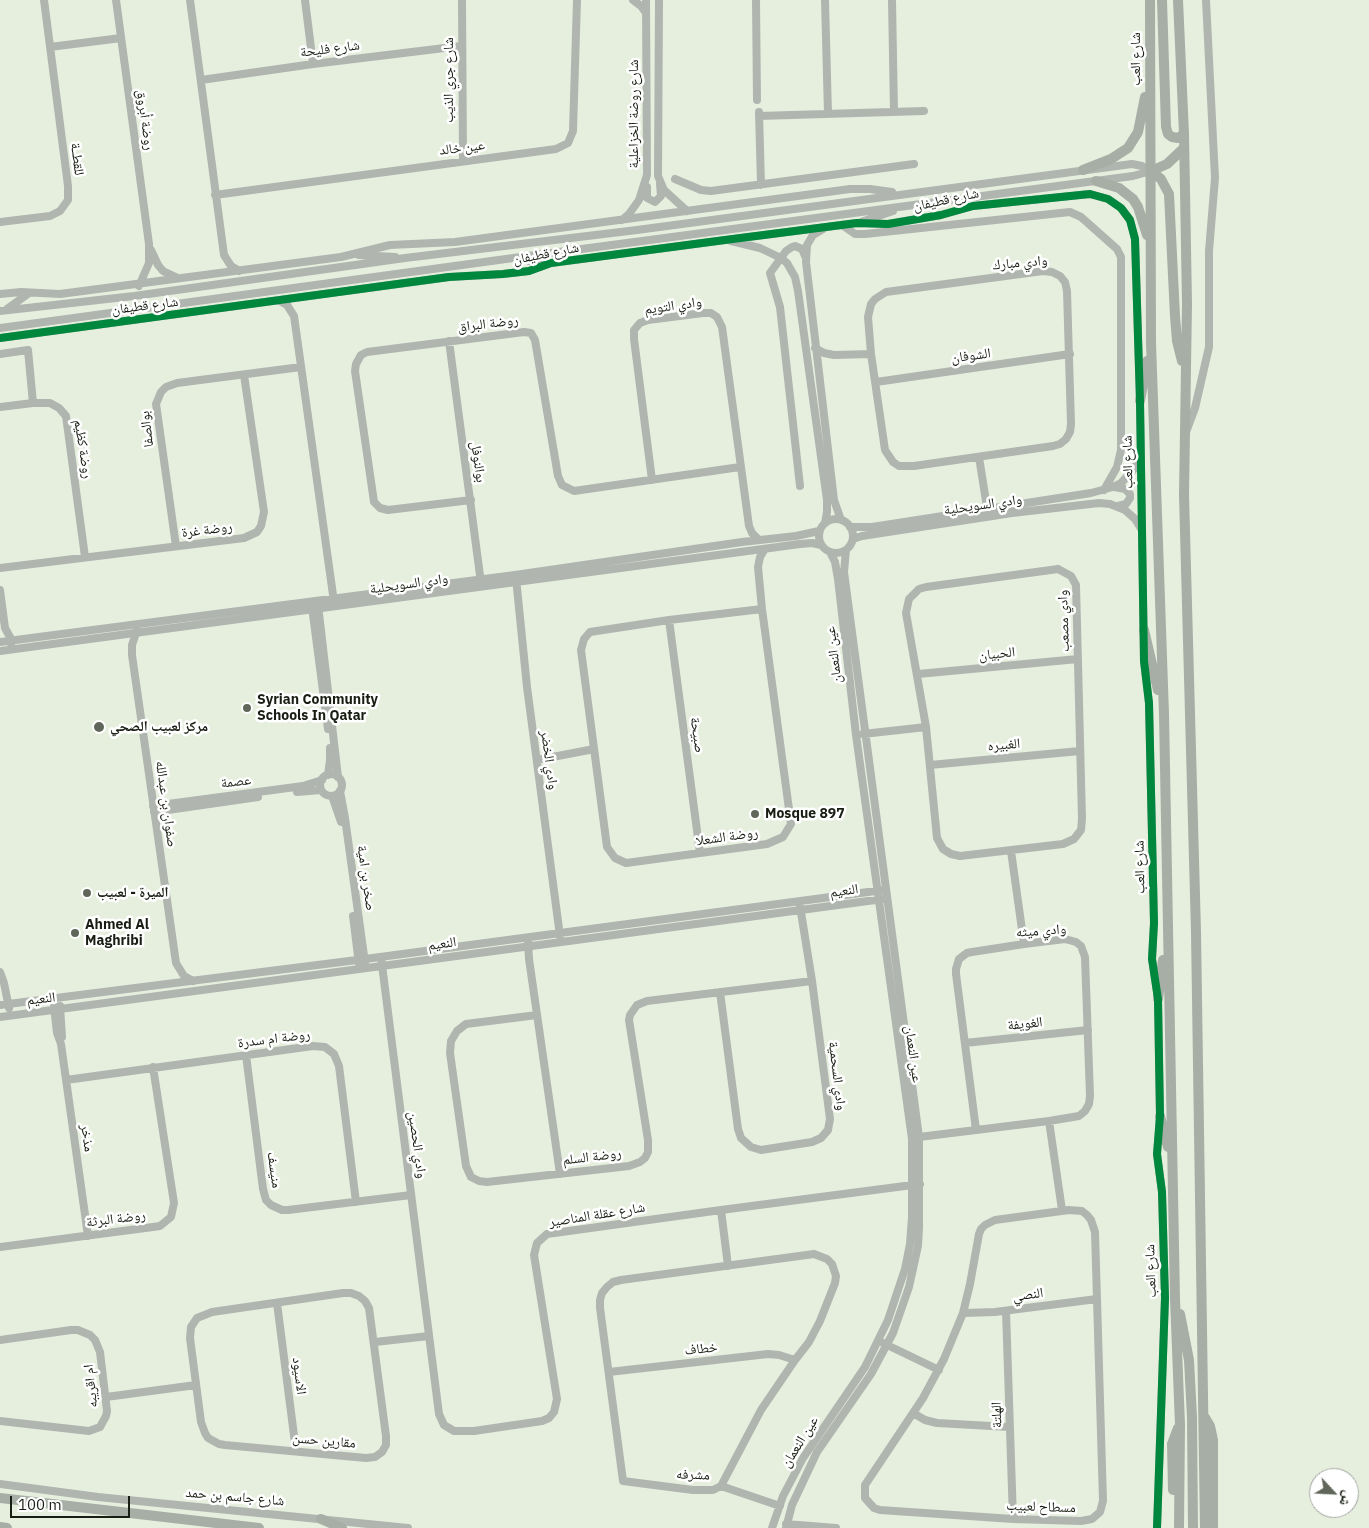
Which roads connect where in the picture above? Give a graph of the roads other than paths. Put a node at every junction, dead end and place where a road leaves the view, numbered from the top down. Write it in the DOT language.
graph roads {
  1 [pos="44,0"];
  2 [pos="116,0"];
  3 [pos="190,0"];
  4 [pos="305,0"];
  5 [pos="462,0"];
  6 [pos="577,0"];
  7 [pos="633,0"];
  8 [pos="646,0"];
  9 [pos="659,0"];
  10 [pos="756,0"];
  11 [pos="825,0"];
  12 [pos="892,0"];
  13 [pos="1150,0"];
  14 [pos="1162,0"];
  15 [pos="1178,0"];
  16 [pos="1206,0"];
  17 [pos="646,14"];
  18 [pos="121,38"];
  19 [pos="461,46"];
  20 [pos="50,48"];
  21 [pos="1150,54"];
  22 [pos="313,64"];
  23 [pos="201,80"];
  24 [pos="758,100"];
  25 [pos="924,111"];
  26 [pos="894,112"];
  27 [pos="828,114"];
  28 [pos="1184,134"];
  29 [pos="1184,148"];
  30 [pos="463,160"];
  31 [pos="914,164"];
  32 [pos="1083,170"];
  33 [pos="1151,171"];
  34 [pos="647,175"];
  35 [pos="675,180"];
  36 [pos="659,181"];
  37 [pos="1096,181"];
  38 [pos="761,186"];
  39 [pos="748,187"];
  40 [pos="901,194"];
  41 [pos="215,195"];
  42 [pos="749,202"];
  43 [pos="911,205"];
  44 [pos="1122,208"];
  45 [pos="687,211"];
  46 [pos="622,220"];
  47 [pos="0,222"];
  48 [pos="857,223"];
  49 [pos="842,225"];
  50 [pos="828,227"];
  51 [pos="724,240"];
  52 [pos="149,244"];
  53 [pos="1150,247"];
  54 [pos="224,255"];
  55 [pos="355,255"];
  56 [pos="805,256"];
  57 [pos="405,258"];
  58 [pos="781,258"];
  59 [pos="506,259"];
  60 [pos="551,263"];
  61 [pos="239,271"];
  62 [pos="215,274"];
  63 [pos="179,278"];
  64 [pos="140,284"];
  65 [pos="29,293"];
  66 [pos="0,294"];
  67 [pos="134,296"];
  68 [pos="304,298"];
  69 [pos="280,301"];
  70 [pos="2,311"];
  71 [pos="294,316"];
  72 [pos="0,328"];
  73 [pos="0,338"];
  74 [pos="449,341"];
  75 [pos="1151,343"];
  76 [pos="815,348"];
  77 [pos="0,354"];
  78 [pos="872,354"];
  79 [pos="1070,354"];
  80 [pos="834,355"];
  81 [pos="301,367"];
  82 [pos="817,367"];
  83 [pos="1139,368"];
  84 [pos="1121,369"];
  85 [pos="1186,372"];
  86 [pos="244,375"];
  87 [pos="876,382"];
  88 [pos="1140,401"];
  89 [pos="34,403"];
  90 [pos="0,407"];
  91 [pos="1185,434"];
  92 [pos="1140,452"];
  93 [pos="979,457"];
  94 [pos="740,467"];
  95 [pos="652,480"];
  96 [pos="800,486"];
  97 [pos="1113,487"];
  98 [pos="1104,490"];
  99 [pos="470,500"];
  100 [pos="1118,506"];
  101 [pos="988,514"];
  102 [pos="841,520"];
  103 [pos="825,523"];
  104 [pos="749,526"];
  105 [pos="850,527"];
  106 [pos="819,531"];
  107 [pos="1142,531"];
  108 [pos="853,539"];
  109 [pos="759,540"];
  110 [pos="742,542"];
  111 [pos="821,545"];
  112 [pos="176,546"];
  113 [pos="765,549"];
  114 [pos="846,550"];
  115 [pos="746,552"];
  116 [pos="830,552"];
  117 [pos="85,557"];
  118 [pos="758,567"];
  119 [pos="0,568"];
  120 [pos="516,579"];
  121 [pos="481,583"];
  122 [pos="0,590"];
  123 [pos="334,603"];
  124 [pos="315,605"];
  125 [pos="762,609"];
  126 [pos="669,620"];
  127 [pos="136,624"];
  128 [pos="5,628"];
  129 [pos="1144,630"];
  130 [pos="137,633"];
  131 [pos="11,640"];
  132 [pos="1,642"];
  133 [pos="12,649"];
  134 [pos="1,650"];
  135 [pos="1078,659"];
  136 [pos="918,674"];
  137 [pos="1164,714"];
  138 [pos="926,727"];
  139 [pos="866,734"];
  140 [pos="856,735"];
  141 [pos="594,749"];
  142 [pos="1080,751"];
  143 [pos="537,760"];
  144 [pos="930,765"];
  145 [pos="325,777"];
  146 [pos="338,777"];
  147 [pos="321,790"];
  148 [pos="340,791"];
  149 [pos="332,796"];
  150 [pos="154,809"];
  151 [pos="1012,851"];
  152 [pos="700,853"];
  153 [pos="887,889"];
  154 [pos="878,890"];
  155 [pos="888,898"];
  156 [pos="879,899"];
  157 [pos="800,906"];
  158 [pos="1168,926"];
  159 [pos="560,937"];
  160 [pos="528,941"];
  161 [pos="1024,944"];
  162 [pos="381,961"];
  163 [pos="362,964"];
  164 [pos="0,972"];
  165 [pos="812,980"];
  166 [pos="193,981"];
  167 [pos="720,992"];
  168 [pos="57,999"];
  169 [pos="1158,1000"];
  170 [pos="9,1004"];
  171 [pos="0,1005"];
  172 [pos="57,1009"];
  173 [pos="10,1015"];
  174 [pos="538,1015"];
  175 [pos="0,1017"];
  176 [pos="1088,1030"];
  177 [pos="965,1043"];
  178 [pos="246,1055"];
  179 [pos="153,1067"];
  180 [pos="66,1080"];
  181 [pos="1160,1116"];
  182 [pos="1049,1121"];
  183 [pos="976,1130"];
  184 [pos="916,1138"];
  185 [pos="1172,1165"];
  186 [pos="560,1174"];
  187 [pos="916,1185"];
  188 [pos="411,1195"];
  189 [pos="356,1202"];
  190 [pos="721,1210"];
  191 [pos="1062,1210"];
  192 [pos="88,1236"];
  193 [pos="0,1247"];
  194 [pos="728,1266"];
  195 [pos="1097,1298"];
  196 [pos="1175,1299"];
  197 [pos="277,1303"];
  198 [pos="1006,1311"];
  199 [pos="963,1313"];
  200 [pos="429,1336"];
  201 [pos="0,1340"];
  202 [pos="879,1341"];
  203 [pos="374,1342"];
  204 [pos="887,1345"];
  205 [pos="795,1360"];
  206 [pos="939,1370"];
  207 [pos="608,1372"];
  208 [pos="196,1385"];
  209 [pos="106,1397"];
  210 [pos="913,1414"];
  211 [pos="1202,1414"];
  212 [pos="0,1421"];
  213 [pos="1180,1425"];
  214 [pos="1010,1427"];
  215 [pos="296,1451"];
  216 [pos="0,1484"];
  217 [pos="721,1486"];
  218 [pos="0,1498"];
  219 [pos="780,1506"];
  220 [pos="321,1519"];
  221 [pos="1013,1519"];
  222 [pos="786,1526"];
  223 [pos="0,1527"];
  224 [pos="7,1528"];
  225 [pos="259,1528"];
  226 [pos="342,1528"];
  227 [pos="408,1528"];
  228 [pos="772,1528"];
  229 [pos="836,1528"];
  230 [pos="1157,1528"];
  231 [pos="1174,1528"];
  232 [pos="1179,1528"];
  233 [pos="1193,1528"];
  234 [pos="1205,1528"];
  235 [pos="1213,1528"];
  1 -- 20 [label="street, للقطــة"];
  2 -- 18 [label="street, روضة أبروق"];
  3 -- 23 [label="street"];
  4 -- 22 [label="street"];
  5 -- 19 [label="street, شارع جري الذيب"];
  6 -- 30 [label="street, عين خالد"];
  7 -- 17 [label="street"];
  8 -- 17 [label="street, شارع روضة الخزاعلية"];
  9 -- 36 [label="street, شارع روضة الخزاعلية"];
  10 -- 24 [label="street"];
  11 -- 27 [label="street"];
  12 -- 26 [label="street"];
  13 -- 21 [label="main road, شارع العب"];
  14 -- 28 [label="main road"];
  15 -- 28 [label="main road"];
  16 -- 91 [label="street"];
  17 -- 34 [label="street, شارع روضة الخزاعلية"];
  18 -- 20 [label="street"];
  18 -- 52 [label="street, روضة أبروق"];
  19 -- 22 [label="street, شارع فليحة"];
  19 -- 30 [label="street, شارع جري الذيب"];
  20 -- 47 [label="street, للقطــة"];
  21 -- 32 [label="main road"];
  21 -- 33 [label="main road, شارع العب"];
  22 -- 23 [label="street, شارع فليحة"];
  23 -- 41 [label="street"];
  25 -- 26 [label="street"];
  26 -- 27 [label="street"];
  27 -- 38 [label="street"];
  28 -- 29 [label="main road"];
  29 -- 33 [label="main road"];
  29 -- 85 [label="main road"];
  30 -- 41 [label="street, عين خالد"];
  31 -- 38 [label="street"];
  32 -- 33 [label="street, شارع قطيفان"];
  32 -- 40 [label="street, شارع قطيفان"];
  33 -- 37 [label="street, شارع قطيفان"];
  33 -- 53 [label="main road, شارع العب"];
  33 -- 85 [label="main road"];
  34 -- 36 [label="street, شارع روضة الخزاعلية"];
  34 -- 46 [label="street, شارع روضة الخزاعلية"];
  35 -- 39 [label="street"];
  36 -- 45 [label="street"];
  37 -- 43 [label="street, شارع قطيفان"];
  37 -- 53 [label="main road"];
  38 -- 39 [label="street"];
  39 -- 42 [label="street"];
  40 -- 42 [label="street, شارع قطيفان"];
  40 -- 57 [label="street, شارع قطيفان"];
  41 -- 54 [label="street"];
  42 -- 45 [label="street, شارع قطيفان"];
  43 -- 48 [label="street"];
  43 -- 59 [label="street, شارع قطيفان"];
  44 -- 48 [label="street, شارع قطيفان"];
  44 -- 83 [label="street, شارع العب"];
  45 -- 46 [label="street, شارع قطيفان"];
  46 -- 55 [label="street, شارع قطيفان"];
  48 -- 49 [label="street, شارع قطيفان"];
  49 -- 50 [label="street, شارع قطيفان"];
  49 -- 84 [label="street"];
  50 -- 51 [label="street, شارع قطيفان"];
  50 -- 56 [label="street"];
  51 -- 58 [label="street"];
  51 -- 60 [label="street, شارع قطيفان"];
  52 -- 63 [label="street, روضة أبروق"];
  52 -- 64 [label="street, روضة أبروق"];
  53 -- 75 [label="main road, شارع العب"];
  54 -- 61 [label="street"];
  54 -- 62 [label="street"];
  55 -- 57 [label="street"];
  55 -- 61 [label="street, شارع قطيفان"];
  56 -- 58 [label="street"];
  56 -- 76 [label="street"];
  57 -- 67 [label="street, شارع قطيفان"];
  58 -- 96 [label="street"];
  58 -- 103 [label="street"];
  59 -- 60 [label="street"];
  59 -- 72 [label="street, شارع قطيفان"];
  60 -- 68 [label="street, شارع قطيفان"];
  61 -- 62 [label="street, شارع قطيفان"];
  62 -- 63 [label="street, شارع قطيفان"];
  63 -- 64 [label="street, شارع قطيفان"];
  64 -- 65 [label="street, شارع قطيفان"];
  64 -- 67 [label="street, روضة أبروق"];
  65 -- 66 [label="street, شارع قطيفان"];
  65 -- 70 [label="street"];
  67 -- 70 [label="street, شارع قطيفان"];
  68 -- 69 [label="street, شارع قطيفان"];
  68 -- 71 [label="street"];
  69 -- 71 [label="street"];
  69 -- 73 [label="street, شارع قطيفان"];
  71 -- 81 [label="street"];
  74 -- 95 [label="street, روضة البراق"];
  74 -- 99 [label="street, بوالنوفل"];
  74 -- 99 [label="street, روضة البراق"];
  75 -- 88 [label="main road"];
  75 -- 137 [label="main road, شارع العب"];
  76 -- 80 [label="street"];
  76 -- 82 [label="street"];
  77 -- 89 [label="street"];
  78 -- 79 [label="street, وادي مبارك"];
  78 -- 80 [label="street"];
  78 -- 87 [label="street, وادي مبارك"];
  79 -- 87 [label="street, الشوفان"];
  79 -- 93 [label="street, وادي مبارك"];
  80 -- 82 [label="street"];
  81 -- 86 [label="street, بوالصفا"];
  81 -- 123 [label="street"];
  82 -- 102 [label="street"];
  83 -- 84 [label="street"];
  83 -- 88 [label="street, شارع العب"];
  84 -- 98 [label="street"];
  85 -- 91 [label="main road"];
  86 -- 112 [label="street, بوالصفا"];
  86 -- 112 [label="street, روضة غرة"];
  87 -- 93 [label="street, وادي مبارك"];
  88 -- 92 [label="street, شارع العب"];
  89 -- 90 [label="street, روضة كظيم"];
  89 -- 117 [label="street, روضة كظيم"];
  91 -- 211 [label="main road"];
  92 -- 97 [label="street, وادي السويحلية"];
  92 -- 107 [label="street, شارع العب"];
  93 -- 101 [label="street"];
  94 -- 95 [label="street, روضة البراق"];
  94 -- 95 [label="street, وادي التويم"];
  94 -- 104 [label="street, وادي التويم"];
  97 -- 98 [label="street, وادي السويحلية"];
  97 -- 100 [label="street"];
  98 -- 101 [label="street, وادي السويحلية"];
  99 -- 121 [label="street, بوالنوفل"];
  100 -- 101 [label="street, وادي السويحلية"];
  100 -- 107 [label="street"];
  101 -- 105 [label="street, وادي السويحلية"];
  101 -- 108 [label="street, وادي السويحلية"];
  102 -- 103 [label="street"];
  102 -- 105 [label="street"];
  103 -- 106 [label="street"];
  104 -- 109 [label="street, وادي التويم"];
  104 -- 110 [label="street"];
  105 -- 108 [label="street"];
  106 -- 109 [label="street, وادي السويحلية"];
  106 -- 111 [label="street"];
  107 -- 129 [label="street, شارع العب"];
  108 -- 114 [label="street"];
  109 -- 110 [label="street, وادي السويحلية"];
  110 -- 120 [label="street, وادي السويحلية"];
  111 -- 113 [label="street, وادي السويحلية"];
  111 -- 116 [label="street"];
  112 -- 117 [label="street, روضة غرة"];
  113 -- 115 [label="street, وادي السويحلية"];
  113 -- 118 [label="street, روضة الشعلا"];
  114 -- 116 [label="street"];
  114 -- 139 [label="street, عين النعمان"];
  115 -- 118 [label="street"];
  115 -- 120 [label="street, وادي السويحلية"];
  116 -- 140 [label="street, عين النعمان"];
  117 -- 119 [label="street, روضة غرة"];
  118 -- 125 [label="street, روضة الشعلا"];
  120 -- 121 [label="street, وادي السويحلية"];
  120 -- 143 [label="street, وادي الخضر"];
  121 -- 123 [label="street, وادي السويحلية"];
  122 -- 128 [label="street"];
  123 -- 124 [label="street, وادي السويحلية"];
  124 -- 127 [label="street, وادي السويحلية"];
  124 -- 130 [label="street, وادي السويحلية"];
  124 -- 145 [label="street"];
  124 -- 146 [label="street"];
  125 -- 126 [label="street, روضة الشعلا"];
  125 -- 152 [label="street, روضة الشعلا"];
  126 -- 141 [label="street, روضة الشعلا"];
  126 -- 152 [label="street, صبيحة"];
  127 -- 130 [label="street, صفوان بن عبدالله"];
  127 -- 131 [label="street, وادي السويحلية"];
  128 -- 131 [label="street"];
  128 -- 132 [label="street"];
  129 -- 137 [label="main road"];
  129 -- 169 [label="street, شارع العب"];
  130 -- 133 [label="street, وادي السويحلية"];
  130 -- 150 [label="street, صفوان بن عبدالله"];
  131 -- 132 [label="street, وادي السويحلية"];
  131 -- 133 [label="street"];
  132 -- 134 [label="street"];
  133 -- 134 [label="street, وادي السويحلية"];
  135 -- 136 [label="street, الحبيان"];
  135 -- 136 [label="street, وادي مصعب"];
  135 -- 142 [label="street, وادي مصعب"];
  136 -- 138 [label="street, وادي مصعب"];
  137 -- 158 [label="main road, شارع العب"];
  138 -- 139 [label="street"];
  138 -- 144 [label="street, وادي مصعب"];
  139 -- 140 [label="street"];
  139 -- 153 [label="street, عين النعمان"];
  140 -- 154 [label="street, عين النعمان"];
  141 -- 143 [label="street"];
  141 -- 152 [label="street, روضة الشعلا"];
  142 -- 144 [label="street, الغبيره"];
  142 -- 151 [label="street, وادي مصعب"];
  143 -- 159 [label="street, وادي الخضر"];
  144 -- 151 [label="street, وادي مصعب"];
  145 -- 146 [label="street"];
  145 -- 147 [label="street"];
  145 -- 150 [label="street, عصمة"];
  146 -- 148 [label="street"];
  147 -- 149 [label="street"];
  147 -- 150 [label="street, عصمة"];
  148 -- 149 [label="street"];
  148 -- 163 [label="street, صخر بن امية"];
  149 -- 163 [label="street, صخر بن امية"];
  150 -- 166 [label="street, صفوان بن عبدالله"];
  151 -- 161 [label="street"];
  153 -- 154 [label="street, النعيم"];
  153 -- 155 [label="street, عين النعمان"];
  154 -- 156 [label="street, عين النعمان"];
  154 -- 157 [label="street, النعيم"];
  155 -- 156 [label="street, النعيم"];
  155 -- 184 [label="street, عين النعمان"];
  156 -- 157 [label="street, النعيم"];
  156 -- 184 [label="street, عين النعمان"];
  157 -- 159 [label="street, النعيم"];
  157 -- 165 [label="street, وادي السحمية"];
  158 -- 169 [label="main road"];
  158 -- 185 [label="main road, شارع العب"];
  159 -- 160 [label="street, النعيم"];
  160 -- 162 [label="street, النعيم"];
  160 -- 174 [label="street"];
  161 -- 176 [label="street, وادي ميثه"];
  161 -- 177 [label="street, وادي ميثه"];
  162 -- 163 [label="street, النعيم"];
  162 -- 188 [label="street, وادي الحصين"];
  163 -- 166 [label="street, النعيم"];
  163 -- 172 [label="street, النعيم"];
  164 -- 170 [label="street"];
  165 -- 167 [label="street, روضة السلم"];
  165 -- 167 [label="street, وادي السحمية"];
  166 -- 168 [label="street, النعيم"];
  167 -- 186 [label="street, روضة السلم"];
  168 -- 170 [label="street, النعيم"];
  168 -- 172 [label="street, مذخر"];
  169 -- 181 [label="street, شارع العب"];
  170 -- 171 [label="street, النعيم"];
  170 -- 173 [label="street"];
  172 -- 173 [label="street, النعيم"];
  172 -- 180 [label="street, مذخر"];
  173 -- 175 [label="street, النعيم"];
  174 -- 186 [label="street"];
  174 -- 186 [label="street, روضة السلم"];
  176 -- 177 [label="street, الغويفة"];
  176 -- 182 [label="street, وادي ميثه"];
  177 -- 183 [label="street, وادي ميثه"];
  178 -- 179 [label="street, روضة ام سدرة"];
  178 -- 189 [label="street, منيسف"];
  178 -- 189 [label="street, روضة ام سدرة"];
  179 -- 180 [label="street, روضة ام سدرة"];
  179 -- 192 [label="street, روضة البرثة"];
  180 -- 192 [label="street, مذخر"];
  181 -- 185 [label="main road"];
  181 -- 230 [label="street, شارع العب"];
  182 -- 183 [label="street, وادي ميثه"];
  182 -- 191 [label="street"];
  183 -- 184 [label="street, وادي ميثه"];
  184 -- 187 [label="street, عين النعمان"];
  185 -- 196 [label="main road, شارع العب"];
  187 -- 190 [label="street, شارع عقلة المناصير"];
  187 -- 202 [label="street, عين النعمان"];
  187 -- 204 [label="street, عين النعمان"];
  188 -- 189 [label="street, منيسف"];
  188 -- 200 [label="street, وادي الحصين"];
  190 -- 194 [label="street"];
  190 -- 200 [label="street, شارع عقلة المناصير"];
  191 -- 195 [label="street, مسطاح لعبيب"];
  191 -- 199 [label="street, مسطاح لعبيب"];
  192 -- 193 [label="street, روضة البرثة"];
  194 -- 205 [label="street, مشرفه"];
  194 -- 207 [label="street, مشرفه"];
  195 -- 198 [label="street, النصي"];
  195 -- 221 [label="street, مسطاح لعبيب"];
  196 -- 213 [label="main road, شارع العب"];
  196 -- 233 [label="main road"];
  197 -- 203 [label="street, مقارين حسن"];
  197 -- 208 [label="street, مقارين حسن"];
  197 -- 215 [label="street, الاسيود"];
  198 -- 199 [label="street, النصي"];
  198 -- 214 [label="street, الهلتة"];
  199 -- 206 [label="street, مسطاح لعبيب"];
  200 -- 203 [label="street"];
  201 -- 209 [label="street, ام اقريبه"];
  202 -- 204 [label="street"];
  202 -- 219 [label="street, عين النعمان"];
  203 -- 215 [label="street, مقارين حسن"];
  204 -- 206 [label="street"];
  204 -- 222 [label="street, عين النعمان"];
  205 -- 207 [label="street, خطاف"];
  205 -- 217 [label="street, مشرفه"];
  206 -- 210 [label="street, مسطاح لعبيب"];
  207 -- 217 [label="street, مشرفه"];
  208 -- 209 [label="street"];
  208 -- 215 [label="street, مقارين حسن"];
  209 -- 212 [label="street, ام اقريبه"];
  210 -- 214 [label="street"];
  210 -- 221 [label="street, مسطاح لعبيب"];
  211 -- 234 [label="main road"];
  211 -- 235 [label="main road"];
  213 -- 231 [label="main road"];
  213 -- 232 [label="main road, شارع العب"];
  214 -- 221 [label="street, الهلتة"];
  216 -- 220 [label="street, شارع جاسم بن حمد"];
  217 -- 219 [label="street"];
  218 -- 225 [label="main road, شارع جاسم بن حمد"];
  219 -- 228 [label="street, عين النعمان"];
  220 -- 226 [label="main road"];
  220 -- 227 [label="street, شارع جاسم بن حمد"];
  222 -- 229 [label="street"];
  223 -- 224 [label="main road"];
}
